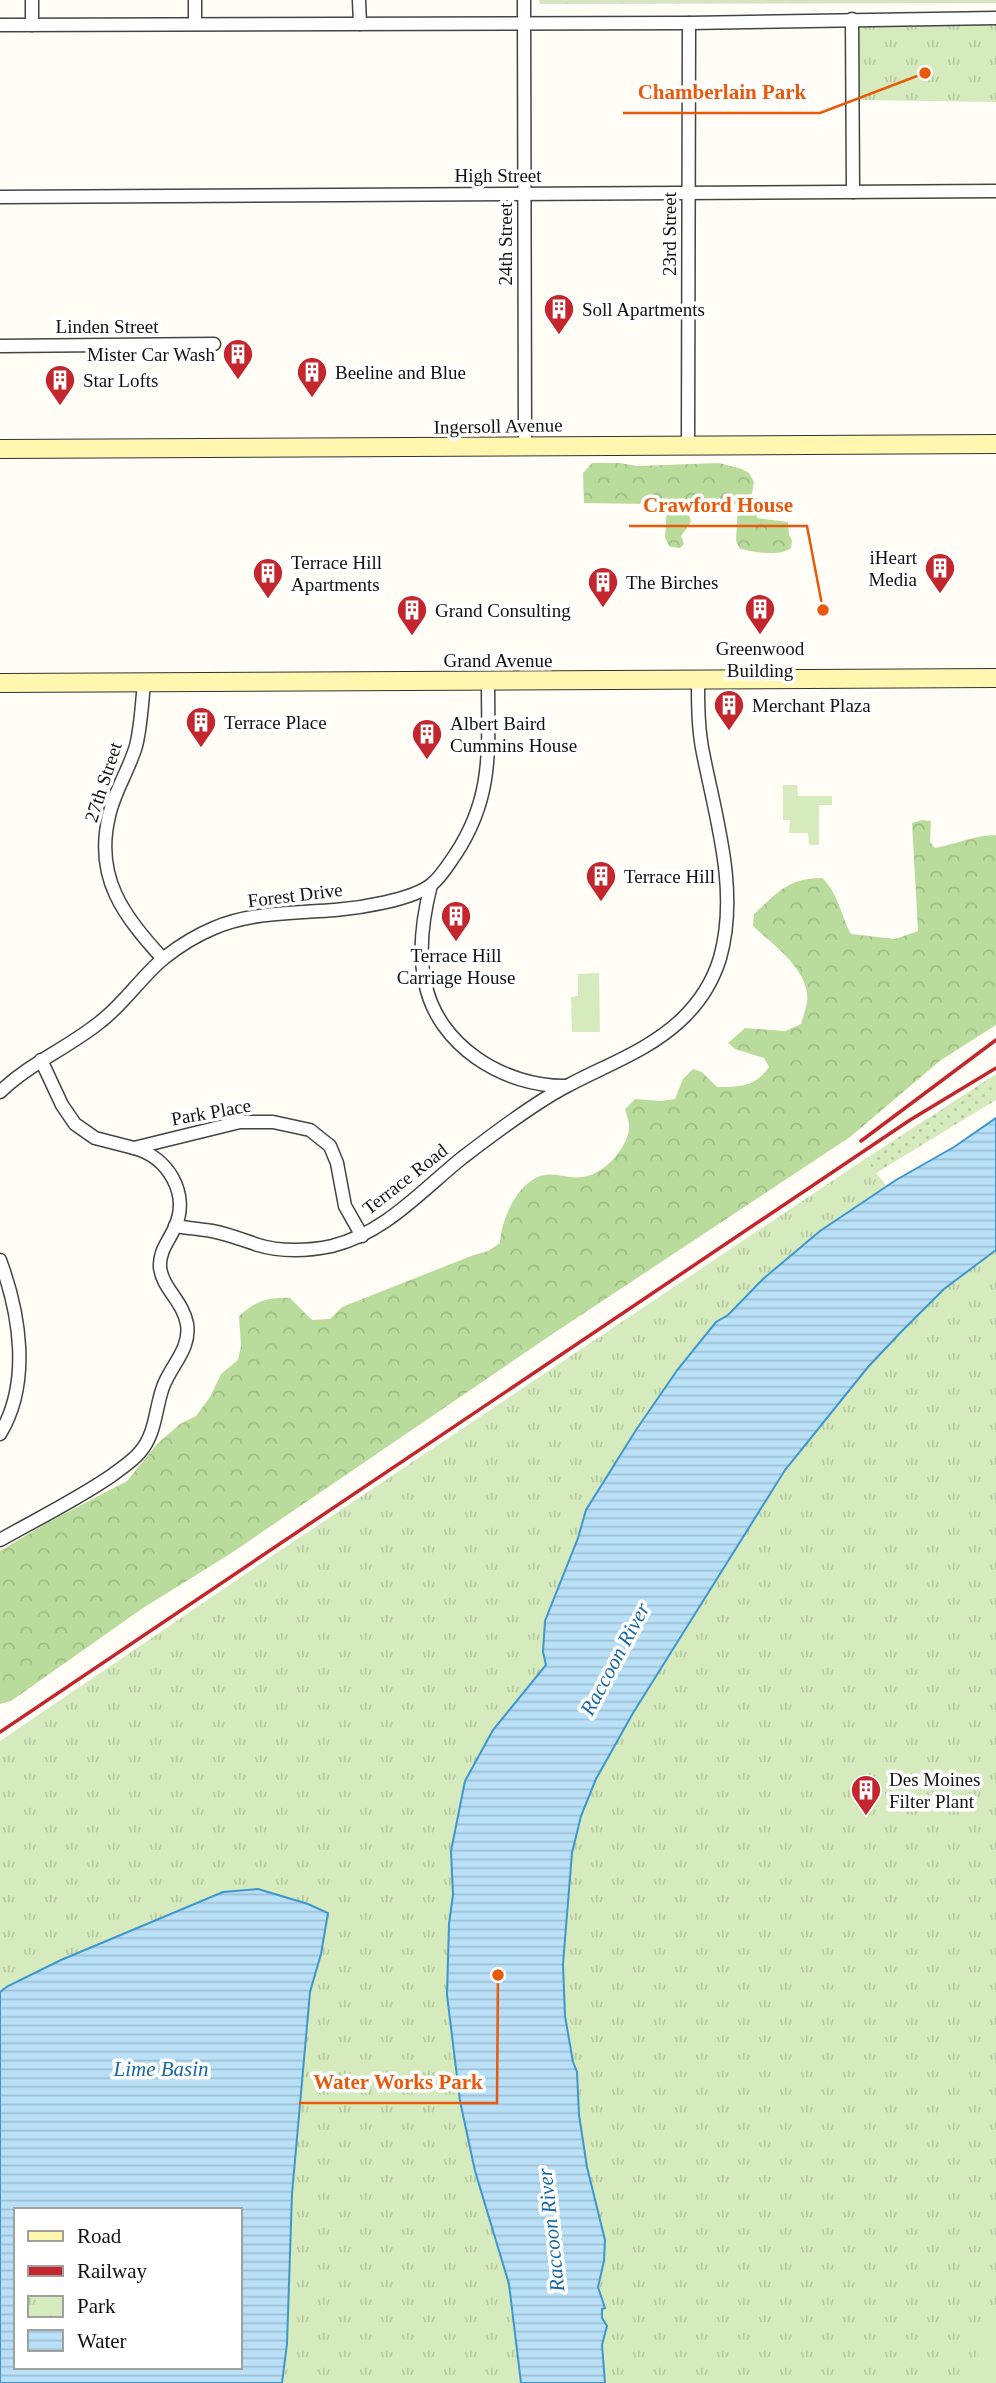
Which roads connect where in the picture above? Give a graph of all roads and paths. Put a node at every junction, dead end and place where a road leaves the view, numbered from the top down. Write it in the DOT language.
graph roads {
  1 [pos="32,0"];
  2 [pos="195,0"];
  3 [pos="359,0"];
  4 [pos="524,0"];
  5 [pos="996,18"];
  6 [pos="852,19"];
  7 [pos="524,23"];
  8 [pos="689,23"];
  9 [pos="195,24"];
  10 [pos="360,24"];
  11 [pos="0,25"];
  12 [pos="32,25"];
  13 [pos="996,191"];
  14 [pos="853,192"];
  15 [pos="689,193"];
  16 [pos="524,194"];
  17 [pos="0,197"];
  18 [pos="214,344"];
  19 [pos="0,346"];
  20 [pos="996,444"];
  21 [pos="688,446"];
  22 [pos="525,447"];
  23 [pos="0,449"];
  24 [pos="996,678"];
  25 [pos="698,679"];
  26 [pos="488,681"];
  27 [pos="144,682"];
  28 [pos="0,683"];
  29 [pos="431,885"];
  30 [pos="163,959"];
  31 [pos="41,1060"];
  32 [pos="566,1086"];
  33 [pos="0,1092"];
  34 [pos="134,1148"];
  35 [pos="176,1226"];
  36 [pos="362,1236"];
  37 [pos="0,1260"];
  38 [pos="0,1434"];
  39 [pos="0,1540"];
  1 -- 12 [label="street"];
  2 -- 9 [label="street"];
  3 -- 10 [label="street"];
  4 -- 7 [label="street, 24th Street"];
  5 -- 6 [label="street"];
  6 -- 8 [label="street"];
  6 -- 14 [label="street"];
  7 -- 8 [label="street"];
  7 -- 10 [label="street"];
  7 -- 16 [label="street, 24th Street"];
  8 -- 15 [label="street, 23rd Street"];
  9 -- 10 [label="street"];
  9 -- 12 [label="street"];
  11 -- 12 [label="street"];
  13 -- 14 [label="street, High Street"];
  14 -- 15 [label="street, High Street"];
  15 -- 16 [label="street, High Street"];
  15 -- 21 [label="street, 23rd Street"];
  16 -- 17 [label="street, High Street"];
  16 -- 22 [label="street, 24th Street"];
  18 -- 19 [label="street, Linden Street"];
  20 -- 21 [label="main road, Ingersoll Avenue"];
  21 -- 22 [label="main road, Ingersoll Avenue"];
  22 -- 23 [label="main road, Ingersoll Avenue"];
  24 -- 25 [label="main road, Grand Avenue"];
  25 -- 26 [label="main road, Grand Avenue"];
  25 -- 32 [label="street, Terrace Road"];
  26 -- 27 [label="main road, Grand Avenue"];
  26 -- 29 [label="street"];
  27 -- 28 [label="main road, Grand Avenue"];
  27 -- 30 [label="street, 27th Street"];
  29 -- 30 [label="street, Forest Drive"];
  29 -- 32 [label="street"];
  30 -- 31 [label="street, Forest Drive"];
  31 -- 33 [label="street, Forest Drive"];
  31 -- 34 [label="street, Park Place"];
  32 -- 36 [label="street, Terrace Road"];
  34 -- 35 [label="street"];
  34 -- 36 [label="street, Park Place"];
  35 -- 36 [label="street, Terrace Road"];
  35 -- 39 [label="street"];
  37 -- 38 [label="street"];
}
